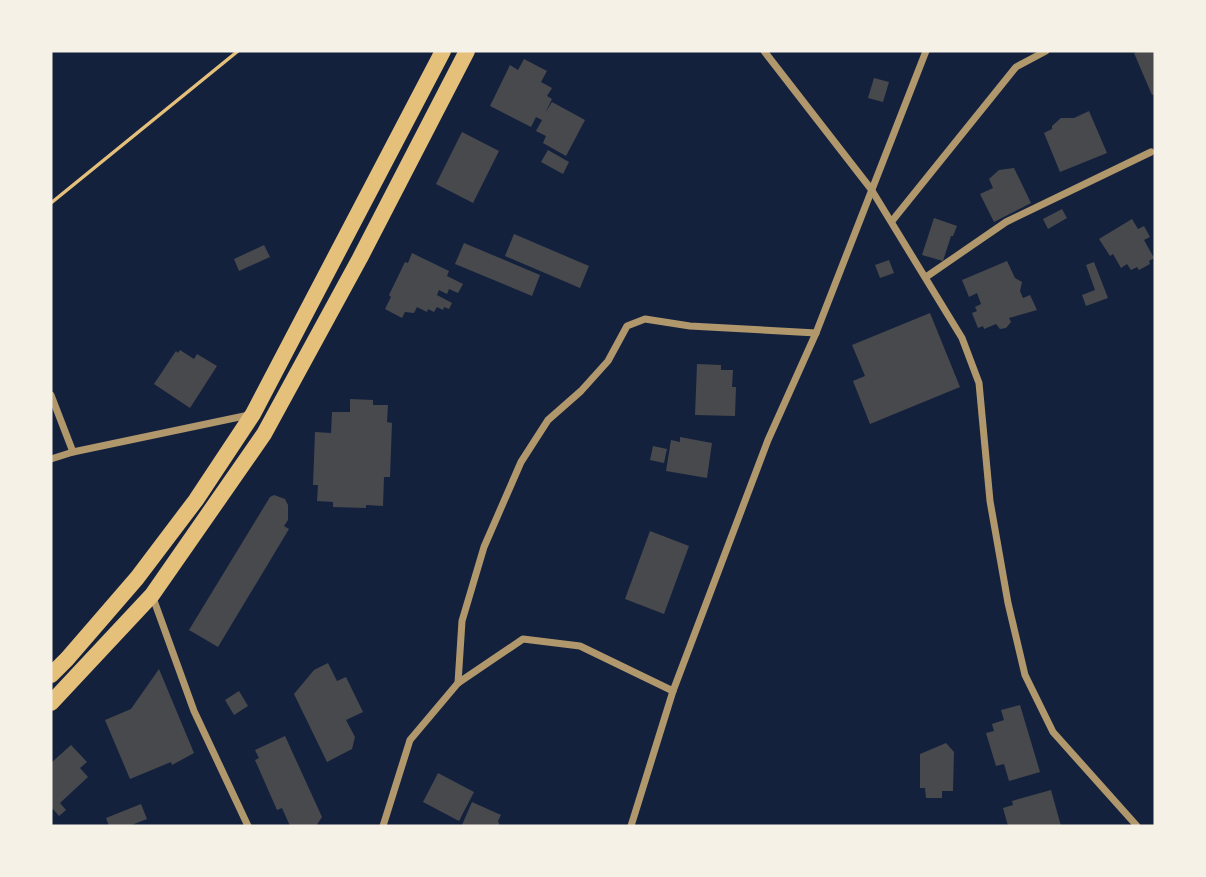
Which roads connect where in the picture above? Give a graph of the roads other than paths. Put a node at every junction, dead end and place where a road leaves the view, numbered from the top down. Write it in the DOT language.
graph roads {
  1 [pos="443,51"];
  2 [pos="467,51"];
  3 [pos="764,51"];
  4 [pos="926,51"];
  5 [pos="1046,51"];
  6 [pos="1151,152"];
  7 [pos="871,189"];
  8 [pos="892,221"];
  9 [pos="926,278"];
  10 [pos="817,333"];
  11 [pos="51,395"];
  12 [pos="253,414"];
  13 [pos="74,452"];
  14 [pos="51,459"];
  15 [pos="152,595"];
  16 [pos="51,675"];
  17 [pos="458,683"];
  18 [pos="673,691"];
  19 [pos="51,703"];
  20 [pos="248,826"];
  21 [pos="383,826"];
  22 [pos="631,826"];
  23 [pos="1137,826"];
  1 -- 12 [label="highway"];
  2 -- 15 [label="highway"];
  3 -- 7 [label="street"];
  4 -- 7 [label="street"];
  5 -- 8 [label="street"];
  6 -- 9 [label="street"];
  7 -- 8 [label="street"];
  7 -- 10 [label="street"];
  8 -- 9 [label="street"];
  9 -- 23 [label="street"];
  10 -- 17 [label="street"];
  10 -- 18 [label="street"];
  11 -- 13 [label="street"];
  12 -- 13 [label="street"];
  12 -- 16 [label="highway"];
  13 -- 14 [label="street"];
  15 -- 19 [label="highway"];
  15 -- 20 [label="street"];
  17 -- 18 [label="street"];
  17 -- 21 [label="street"];
  18 -- 22 [label="street"];
}
